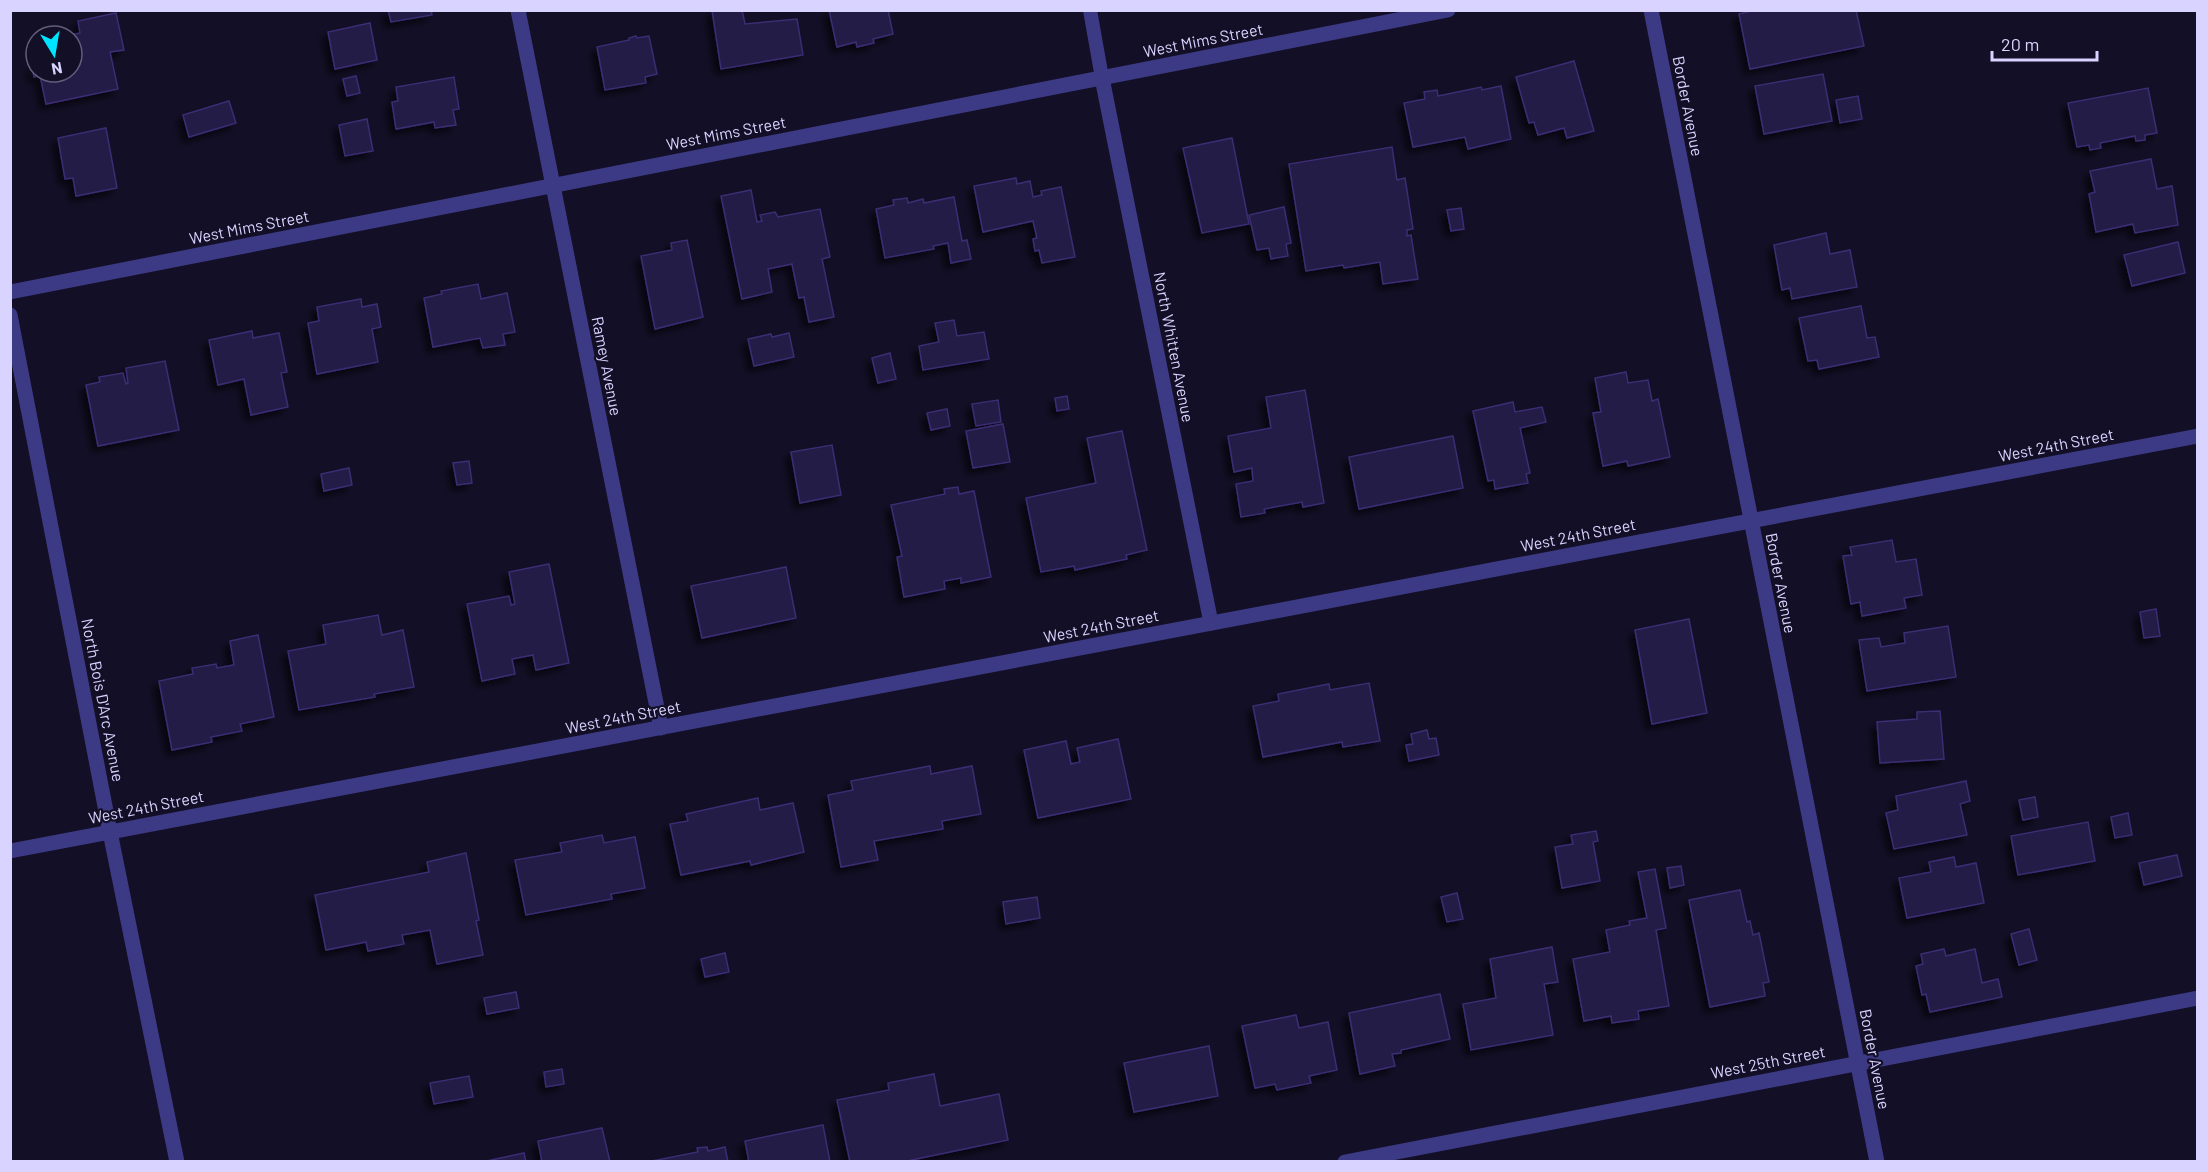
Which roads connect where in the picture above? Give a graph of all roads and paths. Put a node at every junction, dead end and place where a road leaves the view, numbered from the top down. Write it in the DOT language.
graph roads {
  1 [pos="518,10"];
  2 [pos="1090,10"];
  3 [pos="1448,10"];
  4 [pos="1650,10"];
  5 [pos="1102,78"];
  6 [pos="552,186"];
  7 [pos="10,292"];
  8 [pos="10,315"];
  9 [pos="2198,436"];
  10 [pos="1751,521"];
  11 [pos="1210,623"];
  12 [pos="661,728"];
  13 [pos="110,832"];
  14 [pos="10,850"];
  15 [pos="2198,998"];
  16 [pos="1857,1064"];
  17 [pos="177,1161"];
  18 [pos="1345,1161"];
  19 [pos="1877,1161"];
  1 -- 6 [label="street, Ramey Avenue"];
  2 -- 5 [label="lane"];
  3 -- 5 [label="street, West Mims Street"];
  4 -- 10 [label="street, Border Avenue"];
  5 -- 6 [label="street, West Mims Street"];
  5 -- 11 [label="street, North Whitten Avenue"];
  6 -- 7 [label="street, West Mims Street"];
  6 -- 12 [label="street, Ramey Avenue"];
  8 -- 13 [label="street, North Bois D'Arc Avenue"];
  9 -- 10 [label="street, West 24th Street"];
  10 -- 11 [label="street, West 24th Street"];
  10 -- 16 [label="street, Border Avenue"];
  11 -- 12 [label="street, West 24th Street"];
  12 -- 13 [label="street, West 24th Street"];
  13 -- 14 [label="street, West 24th Street"];
  13 -- 17 [label="street, North Bois D'Arc Avenue"];
  15 -- 16 [label="street, West 25th Street"];
  16 -- 18 [label="street, West 25th Street"];
  16 -- 19 [label="street, Border Avenue"];
}
